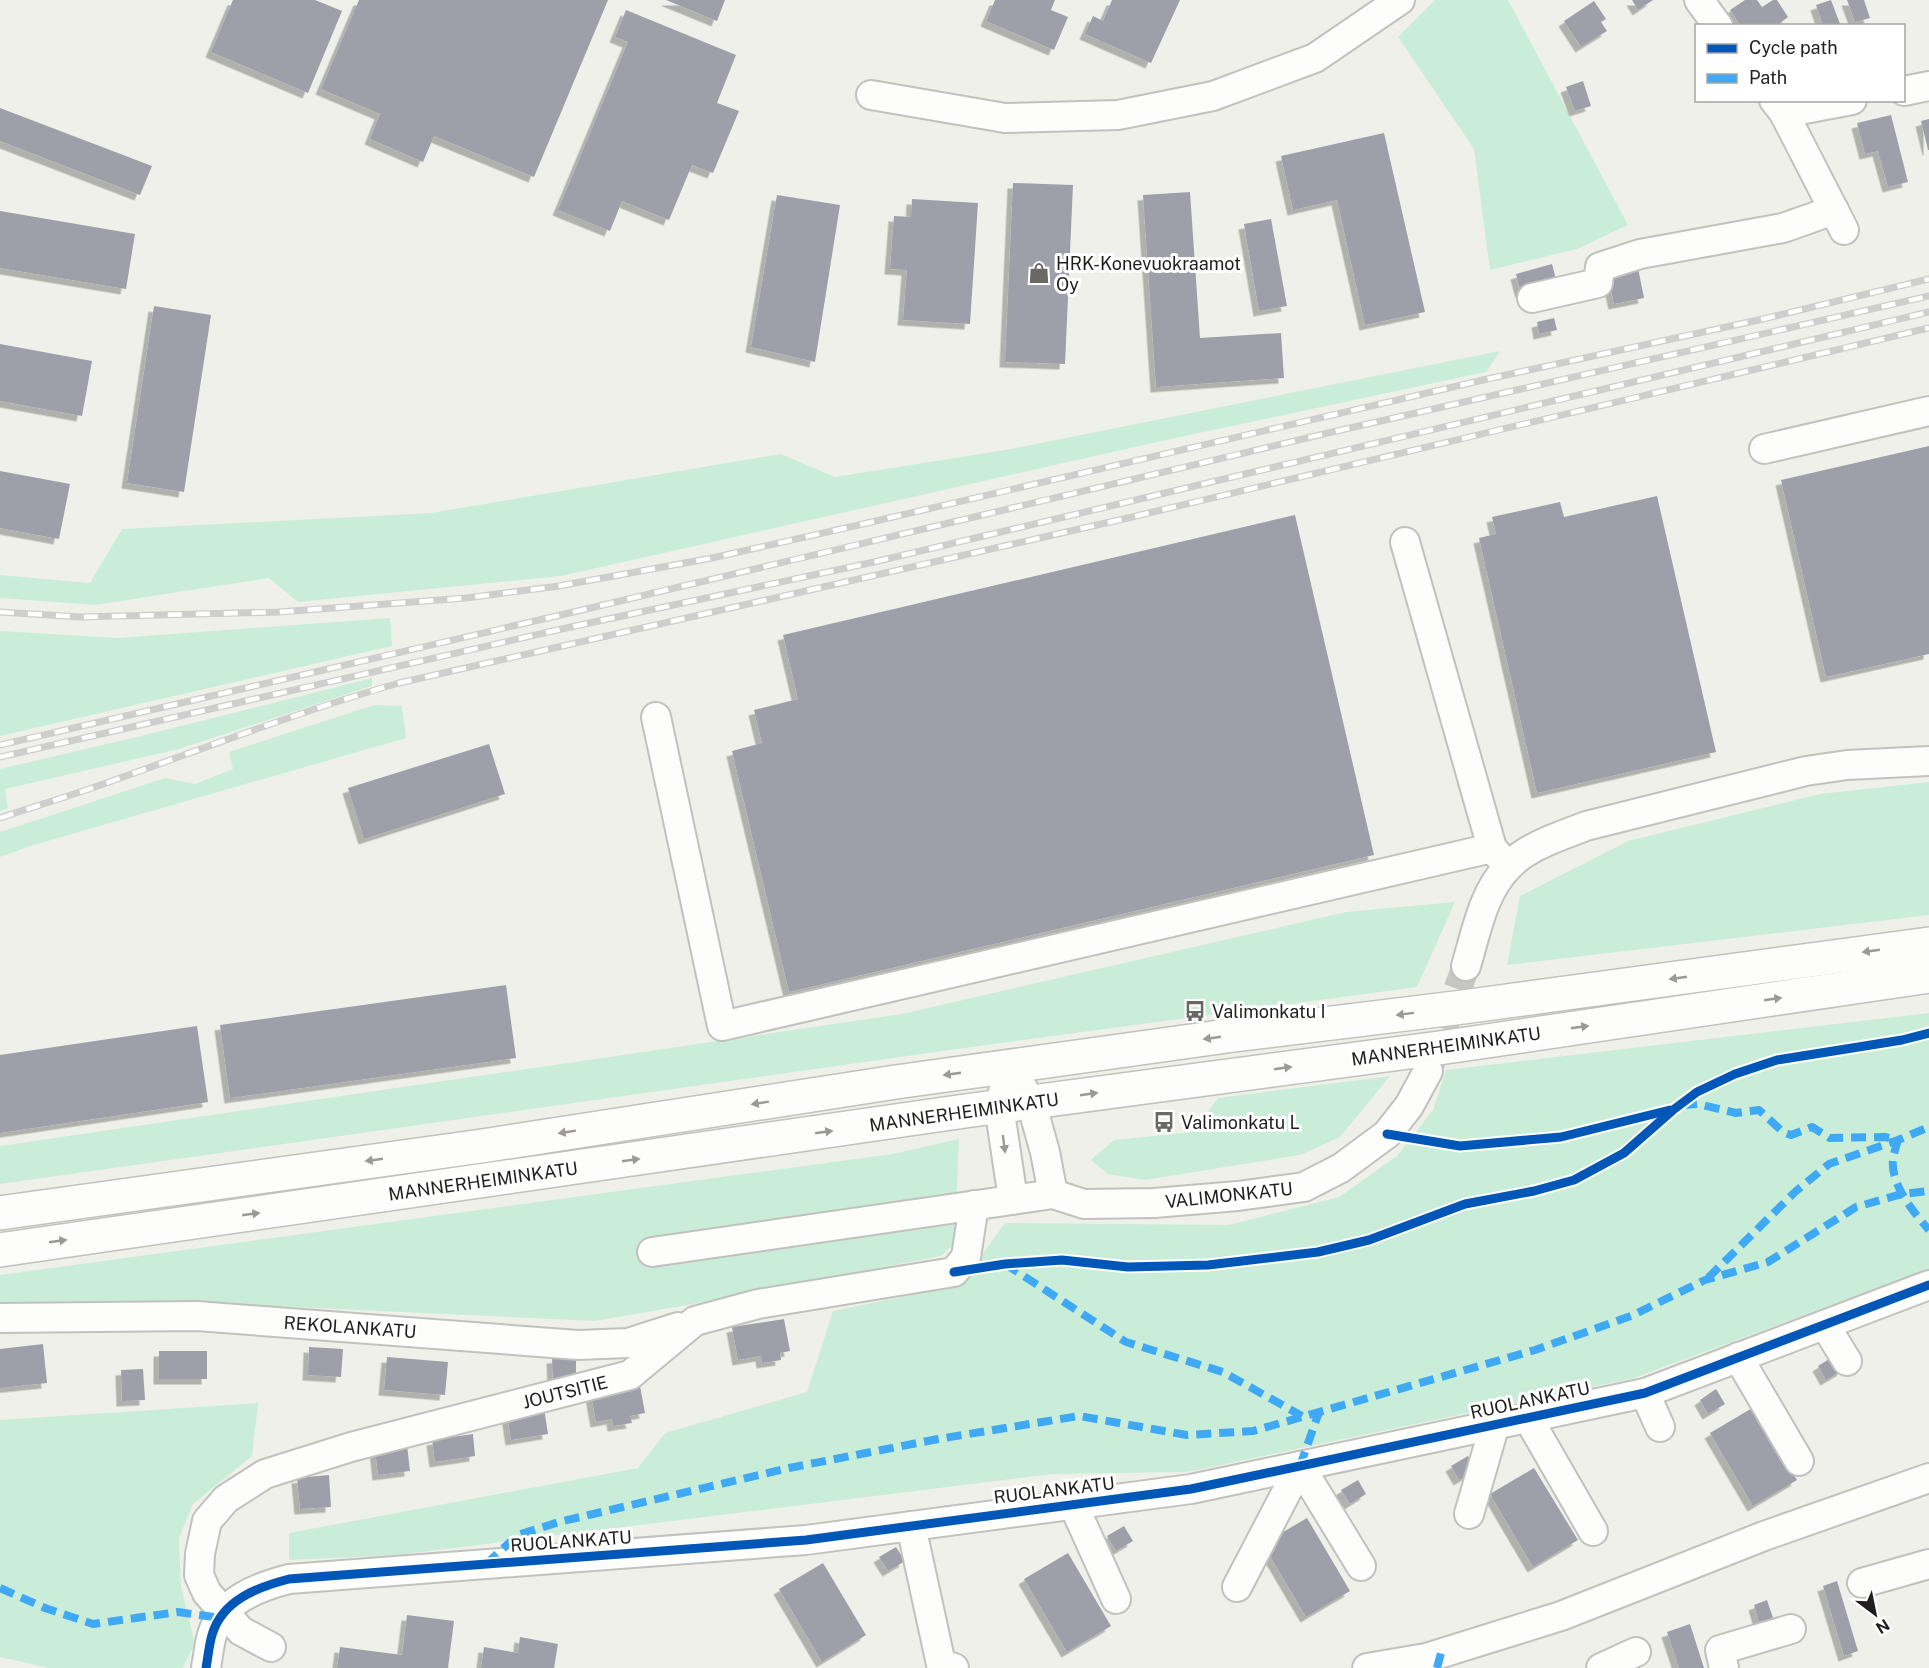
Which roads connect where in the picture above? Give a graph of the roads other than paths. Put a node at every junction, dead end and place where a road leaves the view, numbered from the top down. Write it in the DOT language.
graph roads {
  1 [pos="1400,0"];
  2 [pos="1699,0"];
  3 [pos="1717,24"];
  4 [pos="1929,86"];
  5 [pos="1905,91"];
  6 [pos="872,95"];
  7 [pos="1831,102"];
  8 [pos="1779,107"];
  9 [pos="1532,298"];
  10 [pos="1929,411"];
  11 [pos="1764,449"];
  12 [pos="1405,542"];
  13 [pos="656,717"];
  14 [pos="1929,761"];
  15 [pos="1500,857"];
  16 [pos="1929,944"];
  17 [pos="1466,966"];
  18 [pos="1929,976"];
  19 [pos="1010,1066"];
  20 [pos="1428,1071"];
  21 [pos="1032,1102"];
  22 [pos="999,1106"];
  23 [pos="1053,1194"];
  24 [pos="1013,1199"];
  25 [pos="974,1205"];
  26 [pos="0,1214"];
  27 [pos="0,1250"];
  28 [pos="652,1252"];
  29 [pos="1929,1285"];
  30 [pos="0,1318"];
  31 [pos="695,1321"];
  32 [pos="1826,1324"];
  33 [pos="1738,1357"];
  34 [pos="1847,1361"];
  35 [pos="1646,1393"];
  36 [pos="1528,1418"];
  37 [pos="1495,1424"];
  38 [pos="1660,1427"];
  39 [pos="1800,1461"];
  40 [pos="1300,1466"];
  41 [pos="1929,1479"];
  42 [pos="1929,1498"];
  43 [pos="1867,1501"];
  44 [pos="1073,1504"];
  45 [pos="1469,1514"];
  46 [pos="911,1526"];
  47 [pos="1593,1531"];
  48 [pos="1929,1563"];
  49 [pos="1361,1566"];
  50 [pos="1862,1583"];
  51 [pos="1237,1587"];
  52 [pos="1116,1599"];
  53 [pos="224,1613"];
  54 [pos="1791,1629"];
  55 [pos="272,1647"];
  56 [pos="1636,1652"];
  57 [pos="206,1668"];
  58 [pos="954,1668"];
  59 [pos="1367,1668"];
  60 [pos="1601,1668"];
  61 [pos="1724,1668"];
  1 -- 6 [label="street"];
  2 -- 3 [label="street"];
  4 -- 5 [label="street"];
  7 -- 8 [label="street"];
  8 -- 9 [label="street"];
  10 -- 11 [label="street"];
  12 -- 15 [label="street"];
  13 -- 15 [label="street"];
  14 -- 15 [label="street"];
  15 -- 17 [label="street"];
  16 -- 19 [label="main road, MANNERHEIMINKATU, one-way"];
  21 -- 18 [label="main road, MANNERHEIMINKATU, one-way"];
  19 -- 21 [label="street"];
  19 -- 22 [label="street"];
  19 -- 26 [label="main road, MANNERHEIMINKATU, one-way"];
  20 -- 23 [label="street, VALIMONKATU"];
  21 -- 22 [label="main road, MANNERHEIMINKATU"];
  21 -- 23 [label="street"];
  22 -- 24 [label="street, one-way"];
  27 -- 22 [label="main road, MANNERHEIMINKATU, one-way"];
  23 -- 24 [label="street, VALIMONKATU"];
  24 -- 25 [label="street, VALIMONKATU"];
  25 -- 28 [label="street, VALIMONKATU"];
  25 -- 31 [label="street, JOUTSITIE"];
  29 -- 32 [label="street, RUOLANKATU"];
  30 -- 31 [label="street, REKOLANKATU"];
  31 -- 53 [label="street, JOUTSITIE"];
  32 -- 33 [label="street, RUOLANKATU"];
  32 -- 34 [label="street"];
  33 -- 35 [label="street, RUOLANKATU"];
  33 -- 39 [label="street"];
  35 -- 36 [label="street, RUOLANKATU"];
  35 -- 38 [label="street"];
  36 -- 37 [label="street, RUOLANKATU"];
  36 -- 47 [label="street"];
  37 -- 40 [label="street, RUOLANKATU"];
  37 -- 45 [label="street"];
  40 -- 44 [label="street, RUOLANKATU"];
  40 -- 49 [label="street"];
  40 -- 51 [label="street"];
  41 -- 43 [label="street"];
  42 -- 43 [label="street"];
  43 -- 59 [label="street"];
  44 -- 46 [label="street, RUOLANKATU"];
  44 -- 52 [label="street"];
  46 -- 53 [label="street, RUOLANKATU"];
  46 -- 58 [label="street"];
  48 -- 50 [label="street"];
  53 -- 55 [label="street, JOUTSITIE"];
  53 -- 57 [label="street, RUOLANKATU"];
  54 -- 61 [label="street"];
  56 -- 60 [label="street"];
}
